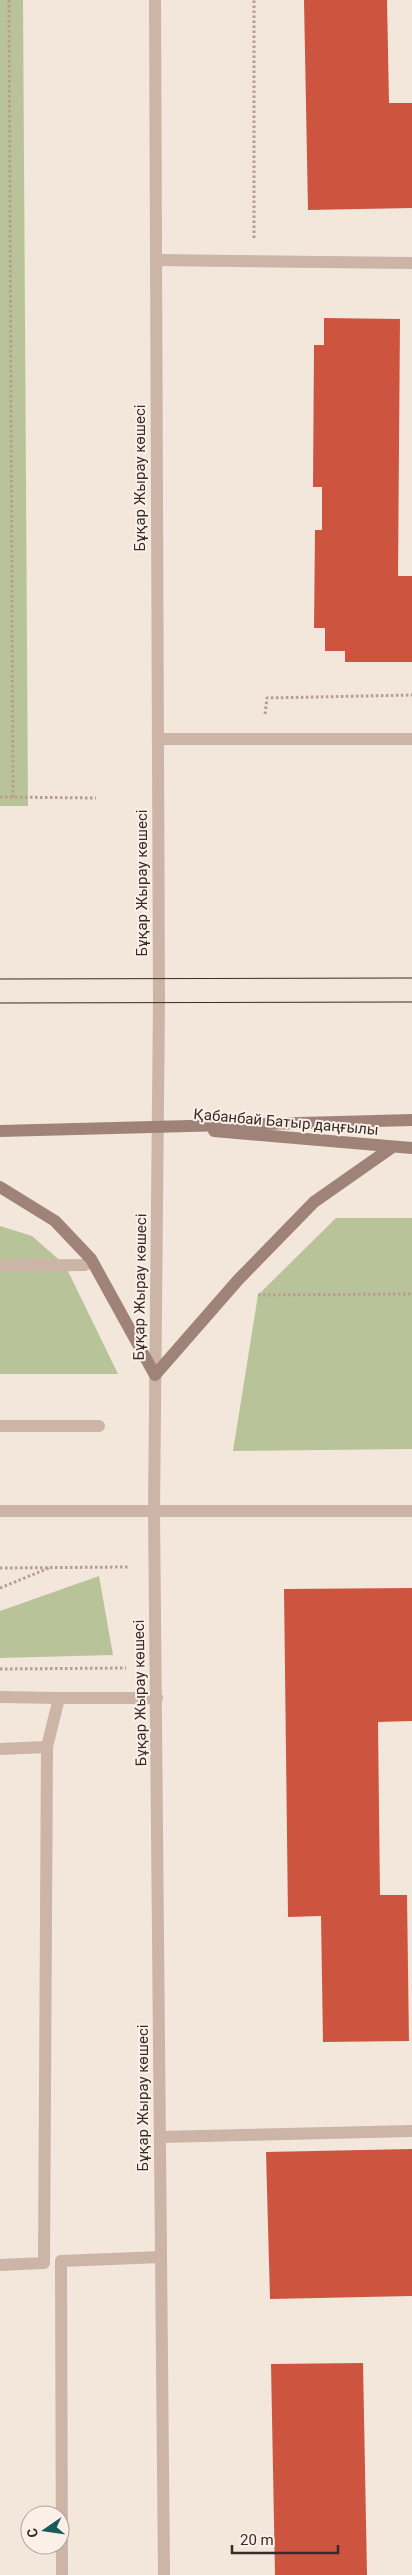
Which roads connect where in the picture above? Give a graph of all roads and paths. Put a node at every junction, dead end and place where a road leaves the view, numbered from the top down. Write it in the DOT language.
graph roads {
  1 [pos="9,0"];
  2 [pos="155,0"];
  3 [pos="254,0"];
  4 [pos="156,260"];
  5 [pos="254,261"];
  6 [pos="412,263"];
  7 [pos="412,695"];
  8 [pos="158,739"];
  9 [pos="261,739"];
  10 [pos="412,739"];
  11 [pos="0,797"];
  12 [pos="13,797"];
  13 [pos="96,798"];
  14 [pos="412,1120"];
  15 [pos="157,1126"];
  16 [pos="0,1131"];
  17 [pos="391,1148"];
  18 [pos="412,1148"];
  19 [pos="0,1187"];
  20 [pos="85,1265"];
  21 [pos="0,1266"];
  22 [pos="412,1294"];
  23 [pos="258,1295"];
  24 [pos="155,1375"];
  25 [pos="0,1426"];
  26 [pos="99,1426"];
  27 [pos="154,1510"];
  28 [pos="412,1510"];
  29 [pos="0,1511"];
  30 [pos="52,1567"];
  31 [pos="128,1567"];
  32 [pos="0,1568"];
  33 [pos="0,1588"];
  34 [pos="126,1668"];
  35 [pos="0,1669"];
  36 [pos="0,1698"];
  37 [pos="60,1698"];
  38 [pos="157,1698"];
  39 [pos="47,1747"];
  40 [pos="0,1749"];
  41 [pos="412,2132"];
  42 [pos="160,2137"];
  43 [pos="160,2257"];
  44 [pos="61,2261"];
  45 [pos="44,2263"];
  46 [pos="0,2265"];
  47 [pos="62,2575"];
  48 [pos="164,2575"];
  1 -- 12 [label="path"];
  2 -- 4 [label="street, Бұқар Жырау көшесі"];
  3 -- 5 [label="path"];
  4 -- 5 [label="street"];
  4 -- 8 [label="street, Бұқар Жырау көшесі"];
  5 -- 6 [label="street"];
  7 -- 9 [label="path"];
  8 -- 9 [label="street"];
  8 -- 15 [label="street, Бұқар Жырау көшесі"];
  9 -- 10 [label="street"];
  11 -- 12 [label="path"];
  12 -- 13 [label="path"];
  14 -- 15 [label="main road, Қабанбай Батыр даңғылы"];
  15 -- 16 [label="main road, Қабанбай Батыр даңғылы"];
  15 -- 17 [label="main road, Қабанбай Батыр даңғылы"];
  15 -- 24 [label="street, Бұқар Жырау көшесі"];
  17 -- 18 [label="main road, Қабанбай Батыр даңғылы"];
  17 -- 24 [label="main road"];
  19 -- 24 [label="main road"];
  20 -- 21 [label="street"];
  22 -- 23 [label="path"];
  24 -- 27 [label="street, Бұқар Жырау көшесі"];
  25 -- 26 [label="street"];
  27 -- 28 [label="street"];
  27 -- 29 [label="street"];
  27 -- 38 [label="street, Бұқар Жырау көшесі"];
  30 -- 31 [label="path"];
  30 -- 32 [label="path"];
  30 -- 33 [label="path"];
  34 -- 35 [label="path"];
  36 -- 37 [label="street"];
  37 -- 38 [label="street"];
  37 -- 39 [label="street"];
  38 -- 42 [label="street, Бұқар Жырау көшесі"];
  39 -- 40 [label="street"];
  39 -- 45 [label="street"];
  41 -- 42 [label="street"];
  42 -- 43 [label="street, Бұқар Жырау көшесі"];
  43 -- 44 [label="street"];
  43 -- 48 [label="street, Бұқар Жырау көшесі"];
  44 -- 45 [label="street"];
  44 -- 47 [label="street"];
  45 -- 46 [label="street"];
}
